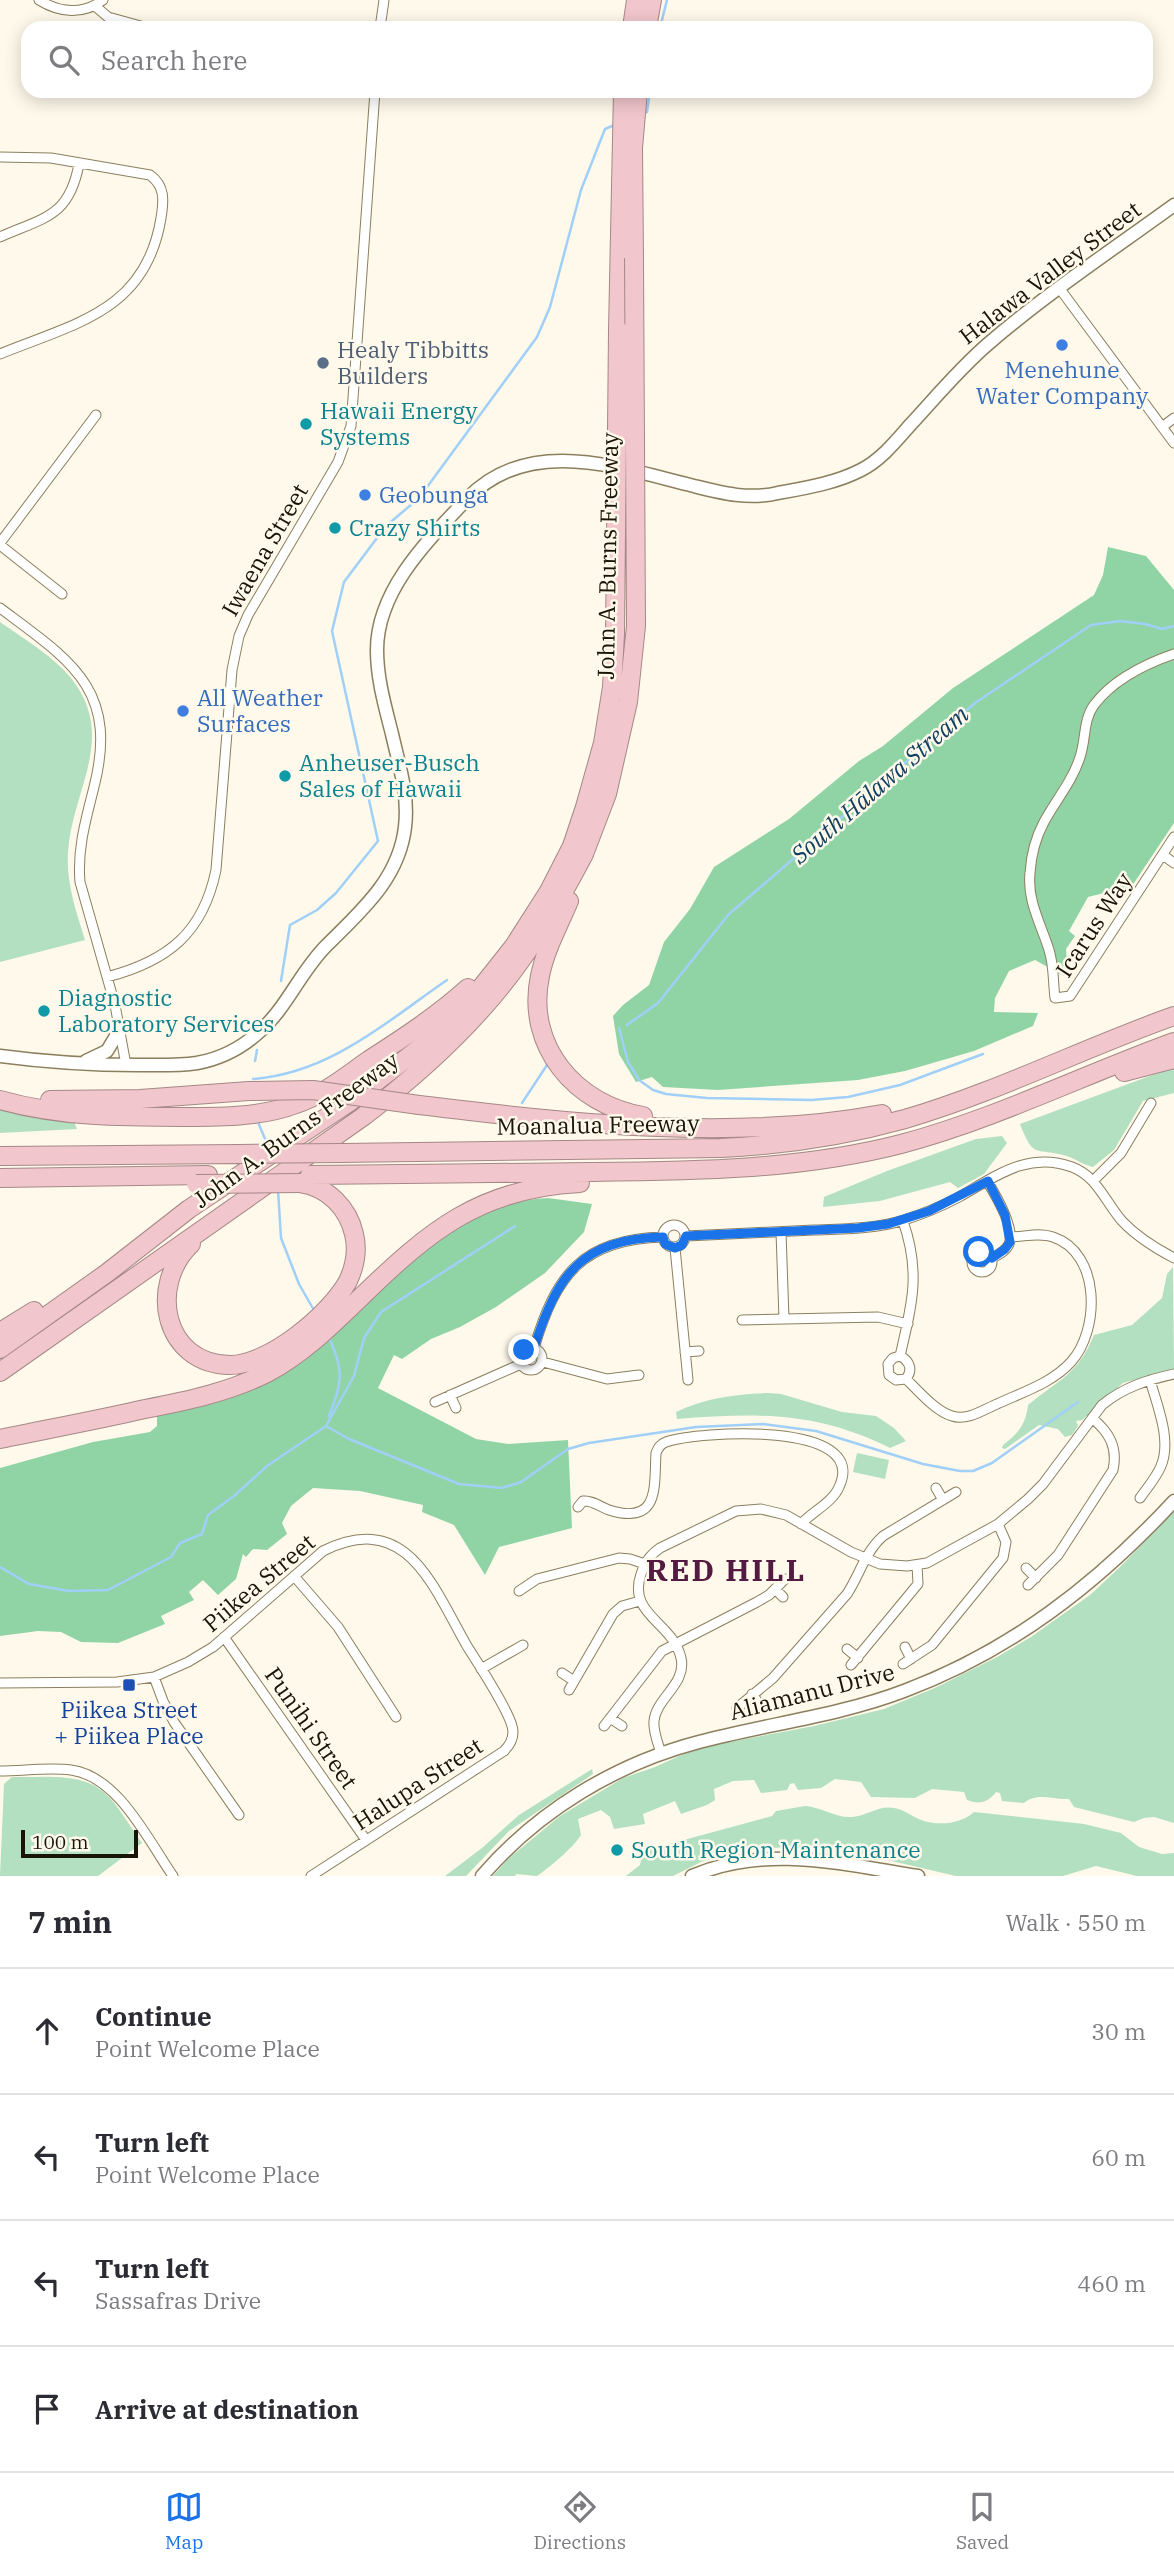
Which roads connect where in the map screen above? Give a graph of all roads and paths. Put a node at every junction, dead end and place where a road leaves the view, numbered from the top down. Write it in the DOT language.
graph roads {
  1 [pos="39,0"];
  2 [pos="384,0"];
  3 [pos="636,0"];
  4 [pos="652,0"];
  5 [pos="99,3"];
  6 [pos="123,21"];
  7 [pos="381,21"];
  8 [pos="633,21"];
  9 [pos="648,21"];
  10 [pos="374,98"];
  11 [pos="623,98"];
  12 [pos="637,98"];
  13 [pos="0,158"];
  14 [pos="79,164"];
  15 [pos="1174,205"];
  16 [pos="0,237"];
  17 [pos="1060,289"];
  18 [pos="0,354"];
  19 [pos="96,415"];
  20 [pos="1174,418"];
  21 [pos="1162,427"];
  22 [pos="1174,443"];
  23 [pos="0,544"];
  24 [pos="62,594"];
  25 [pos="0,608"];
  26 [pos="1174,654"];
  27 [pos="1174,837"];
  28 [pos="578,850"];
  29 [pos="1163,855"];
  30 [pos="1174,863"];
  31 [pos="534,916"];
  32 [pos="107,977"];
  33 [pos="1174,1009"];
  34 [pos="1174,1016"];
  35 [pos="119,1031"];
  36 [pos="1128,1032"];
  37 [pos="1174,1042"];
  38 [pos="0,1056"];
  39 [pos="1062,1059"];
  40 [pos="1174,1059"];
  41 [pos="79,1064"];
  42 [pos="126,1065"];
  43 [pos="0,1091"];
  44 [pos="0,1100"];
  45 [pos="1151,1103"];
  46 [pos="984,1116"];
  47 [pos="835,1122"];
  48 [pos="0,1156"];
  49 [pos="746,1168"];
  50 [pos="299,1176"];
  51 [pos="0,1180"];
  52 [pos="988,1181"];
  53 [pos="1093,1181"];
  54 [pos="259,1190"];
  55 [pos="189,1209"];
  56 [pos="903,1221"];
  57 [pos="781,1232"];
  58 [pos="686,1236"];
  59 [pos="663,1237"];
  60 [pos="1010,1237"];
  61 [pos="675,1248"];
  62 [pos="992,1258"];
  63 [pos="1174,1258"];
  64 [pos="335,1311"];
  65 [pos="784,1319"];
  66 [pos="742,1321"];
  67 [pos="908,1324"];
  68 [pos="0,1332"];
  69 [pos="311,1333"];
  70 [pos="534,1348"];
  71 [pos="0,1349"];
  72 [pos="699,1351"];
  73 [pos="685,1352"];
  74 [pos="900,1356"];
  75 [pos="543,1362"];
  76 [pos="521,1364"];
  77 [pos="0,1372"];
  78 [pos="1174,1374"];
  79 [pos="639,1375"];
  80 [pos="906,1379"];
  81 [pos="688,1380"];
  82 [pos="1150,1380"];
  83 [pos="450,1395"];
  84 [pos="435,1402"];
  85 [pos="456,1408"];
  86 [pos="1091,1418"];
  87 [pos="0,1438"];
  88 [pos="936,1488"];
  89 [pos="956,1492"];
  90 [pos="1140,1498"];
  91 [pos="943,1500"];
  92 [pos="1174,1501"];
  93 [pos="578,1507"];
  94 [pos="801,1524"];
  95 [pos="998,1524"];
  96 [pos="864,1558"];
  97 [pos="645,1564"];
  98 [pos="917,1565"];
  99 [pos="1026,1568"];
  100 [pos="294,1576"];
  101 [pos="1036,1578"];
  102 [pos="785,1579"];
  103 [pos="1028,1585"];
  104 [pos="775,1590"];
  105 [pos="519,1591"];
  106 [pos="783,1597"];
  107 [pos="640,1601"];
  108 [pos="224,1637"];
  109 [pos="675,1644"];
  110 [pos="523,1645"];
  111 [pos="905,1647"];
  112 [pos="847,1649"];
  113 [pos="481,1669"];
  114 [pos="562,1673"];
  115 [pos="154,1677"];
  116 [pos="0,1684"];
  117 [pos="752,1694"];
  118 [pos="760,1705"];
  119 [pos="737,1708"];
  120 [pos="396,1717"];
  121 [pos="610,1718"];
  122 [pos="604,1726"];
  123 [pos="622,1726"];
  124 [pos="661,1753"];
  125 [pos="0,1771"];
  126 [pos="239,1815"];
  127 [pos="366,1840"];
  128 [pos="173,1876"];
  129 [pos="311,1876"];
  130 [pos="481,1876"];
  131 [pos="692,1876"];
  132 [pos="918,1876"];
  1 -- 5 [label="street"];
  2 -- 7 [label="street"];
  3 -- 8 [label="highway"];
  4 -- 9 [label="highway"];
  5 -- 6 [label="street"];
  10 -- 32 [label="street, Iwaena Street"];
  11 -- 28 [label="highway, John A. Burns Freeway, bridge"];
  12 -- 28 [label="highway, John A. Burns Freeway, bridge"];
  13 -- 14 [label="street"];
  14 -- 16 [label="street"];
  14 -- 18 [label="street"];
  15 -- 17 [label="street, Halawa Valley Street"];
  17 -- 21 [label="street"];
  17 -- 42 [label="street, Halawa Valley Street"];
  19 -- 23 [label="street"];
  20 -- 21 [label="street"];
  21 -- 22 [label="street"];
  23 -- 24 [label="street"];
  25 -- 32 [label="street"];
  26 -- 29 [label="street, Icarus Way"];
  27 -- 29 [label="street, Icarus Way"];
  28 -- 31 [label="highway, John A. Burns Freeway"];
  28 -- 47 [label="highway"];
  28 -- 50 [label="highway, John A. Burns Freeway"];
  29 -- 30 [label="street"];
  31 -- 44 [label="highway"];
  31 -- 55 [label="highway, John A. Burns Freeway, bridge"];
  32 -- 35 [label="street"];
  33 -- 36 [label="highway"];
  34 -- 36 [label="highway, Moanalua Freeway"];
  35 -- 41 [label="street"];
  35 -- 42 [label="street"];
  36 -- 39 [label="highway, Moanalua Freeway"];
  37 -- 46 [label="highway, Moanalua Freeway"];
  38 -- 41 [label="street, Halawa Valley Street"];
  39 -- 47 [label="highway"];
  39 -- 48 [label="highway, Moanalua Freeway, bridge"];
  40 -- 46 [label="highway"];
  41 -- 42 [label="street, Halawa Valley Street"];
  43 -- 47 [label="highway, bridge"];
  45 -- 53 [label="street"];
  46 -- 49 [label="highway, Moanalua Freeway"];
  49 -- 50 [label="highway, Moanalua Freeway"];
  49 -- 64 [label="highway"];
  50 -- 51 [label="highway, Moanalua Freeway"];
  50 -- 54 [label="highway, John A. Burns Freeway, bridge"];
  50 -- 64 [label="highway"];
  52 -- 53 [label="street"];
  52 -- 56 [label="street"];
  52 -- 60 [label="street"];
  53 -- 63 [label="street"];
  54 -- 69 [label="highway"];
  54 -- 77 [label="highway, John A. Burns Freeway"];
  55 -- 68 [label="highway"];
  55 -- 71 [label="highway, John A. Burns Freeway"];
  56 -- 57 [label="street"];
  56 -- 67 [label="street"];
  57 -- 58 [label="street"];
  57 -- 65 [label="street"];
  58 -- 59 [label="street"];
  58 -- 61 [label="street"];
  59 -- 61 [label="street"];
  59 -- 70 [label="street"];
  60 -- 62 [label="street"];
  60 -- 80 [label="street"];
  61 -- 73 [label="street"];
  64 -- 69 [label="highway"];
  65 -- 66 [label="street"];
  65 -- 67 [label="street"];
  67 -- 74 [label="street"];
  69 -- 87 [label="highway"];
  70 -- 75 [label="street"];
  70 -- 76 [label="street"];
  72 -- 73 [label="street"];
  73 -- 81 [label="street"];
  74 -- 80 [label="street"];
  74 -- 80 [label="street"];
  75 -- 76 [label="street"];
  75 -- 79 [label="street"];
  76 -- 83 [label="street"];
  78 -- 82 [label="street"];
  82 -- 86 [label="street"];
  82 -- 90 [label="street"];
  83 -- 84 [label="street"];
  83 -- 85 [label="street"];
  86 -- 95 [label="street"];
  86 -- 101 [label="street"];
  88 -- 91 [label="street"];
  89 -- 91 [label="street"];
  91 -- 96 [label="street"];
  92 -- 124 [label="street, Aliamanu Drive"];
  93 -- 94 [label="street"];
  94 -- 96 [label="street"];
  94 -- 97 [label="street"];
  95 -- 98 [label="street"];
  95 -- 111 [label="street"];
  96 -- 98 [label="street"];
  96 -- 117 [label="street"];
  97 -- 105 [label="street"];
  97 -- 107 [label="street"];
  98 -- 112 [label="street"];
  99 -- 101 [label="street"];
  100 -- 108 [label="street, Piikea Street"];
  100 -- 113 [label="street, Piikea Street"];
  100 -- 120 [label="street"];
  101 -- 103 [label="street"];
  102 -- 104 [label="street"];
  104 -- 106 [label="street"];
  104 -- 109 [label="street"];
  107 -- 109 [label="street"];
  107 -- 114 [label="street"];
  108 -- 115 [label="street, Piikea Street"];
  108 -- 127 [label="street, Punihi Street"];
  109 -- 121 [label="street"];
  109 -- 124 [label="street"];
  110 -- 113 [label="street"];
  113 -- 127 [label="street, Halupa Street"];
  115 -- 116 [label="street, Piikea Street"];
  115 -- 126 [label="street"];
  117 -- 118 [label="street"];
  117 -- 119 [label="street"];
  121 -- 122 [label="street"];
  121 -- 123 [label="street"];
  124 -- 130 [label="street, Aliamanu Drive"];
  125 -- 128 [label="street"];
  127 -- 129 [label="street, Halupa Street"];
  131 -- 132 [label="street"];
}
